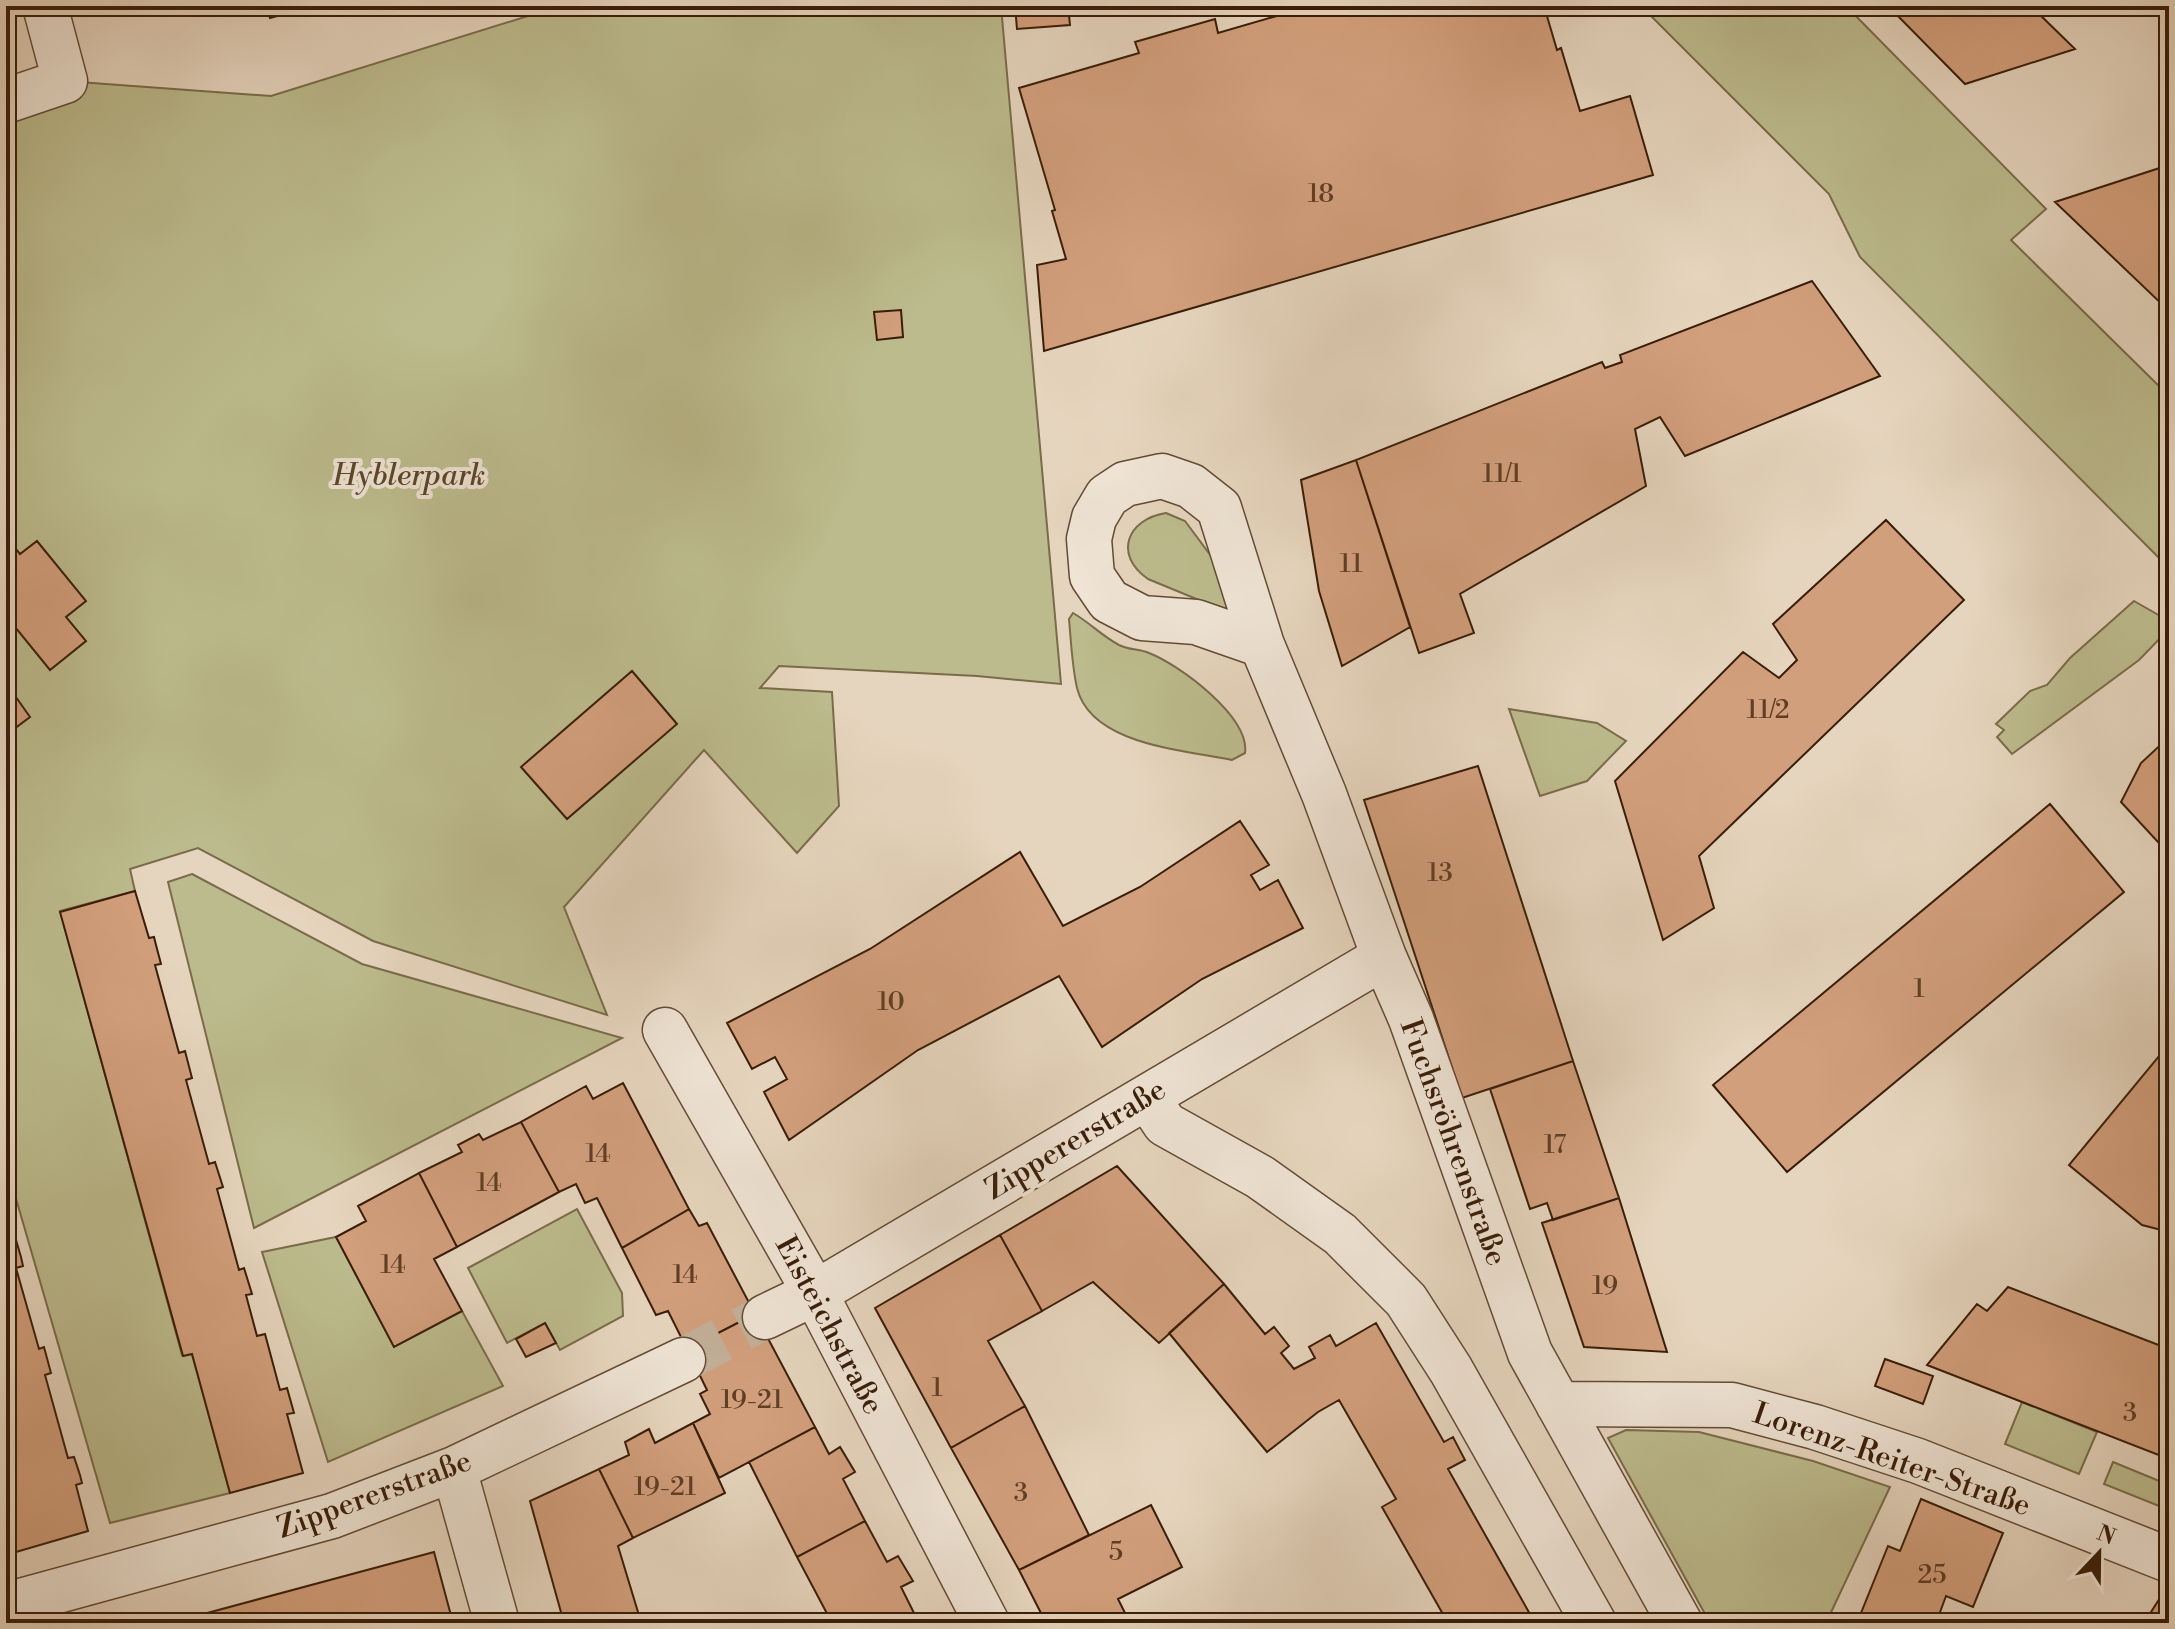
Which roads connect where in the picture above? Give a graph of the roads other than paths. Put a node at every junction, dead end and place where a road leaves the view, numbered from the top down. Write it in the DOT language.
graph roads {
  1 [pos="45,6"];
  2 [pos="6,101"];
  3 [pos="1262,645"];
  4 [pos="1384,957"];
  5 [pos="665,1030"];
  6 [pos="1147,1097"];
  7 [pos="815,1293"];
  8 [pos="765,1317"];
  9 [pos="683,1360"];
  10 [pos="1558,1404"];
  11 [pos="454,1469"];
  12 [pos="2169,1560"];
  13 [pos="6,1605"];
  14 [pos="497,1623"];
  15 [pos="987,1623"];
  16 [pos="1594,1623"];
  17 [pos="1680,1623"];
  1 -- 2 [label="street"];
  3 -- 4 [label="street, Fuchsröhrenstraße"];
  4 -- 6 [label="street, Zippererstraße"];
  4 -- 10 [label="street, Fuchsröhrenstraße"];
  5 -- 7 [label="street, Eisteichstraße"];
  6 -- 7 [label="street, Zippererstraße"];
  6 -- 16 [label="street"];
  7 -- 8 [label="street, Zippererstraße"];
  7 -- 15 [label="street, Eisteichstraße"];
  9 -- 11 [label="street, Zippererstraße"];
  10 -- 12 [label="street, Lorenz-Reiter-Straße"];
  10 -- 17 [label="street, Fuchsröhrenstraße"];
  11 -- 13 [label="street, Zippererstraße"];
  11 -- 14 [label="street"];
}
